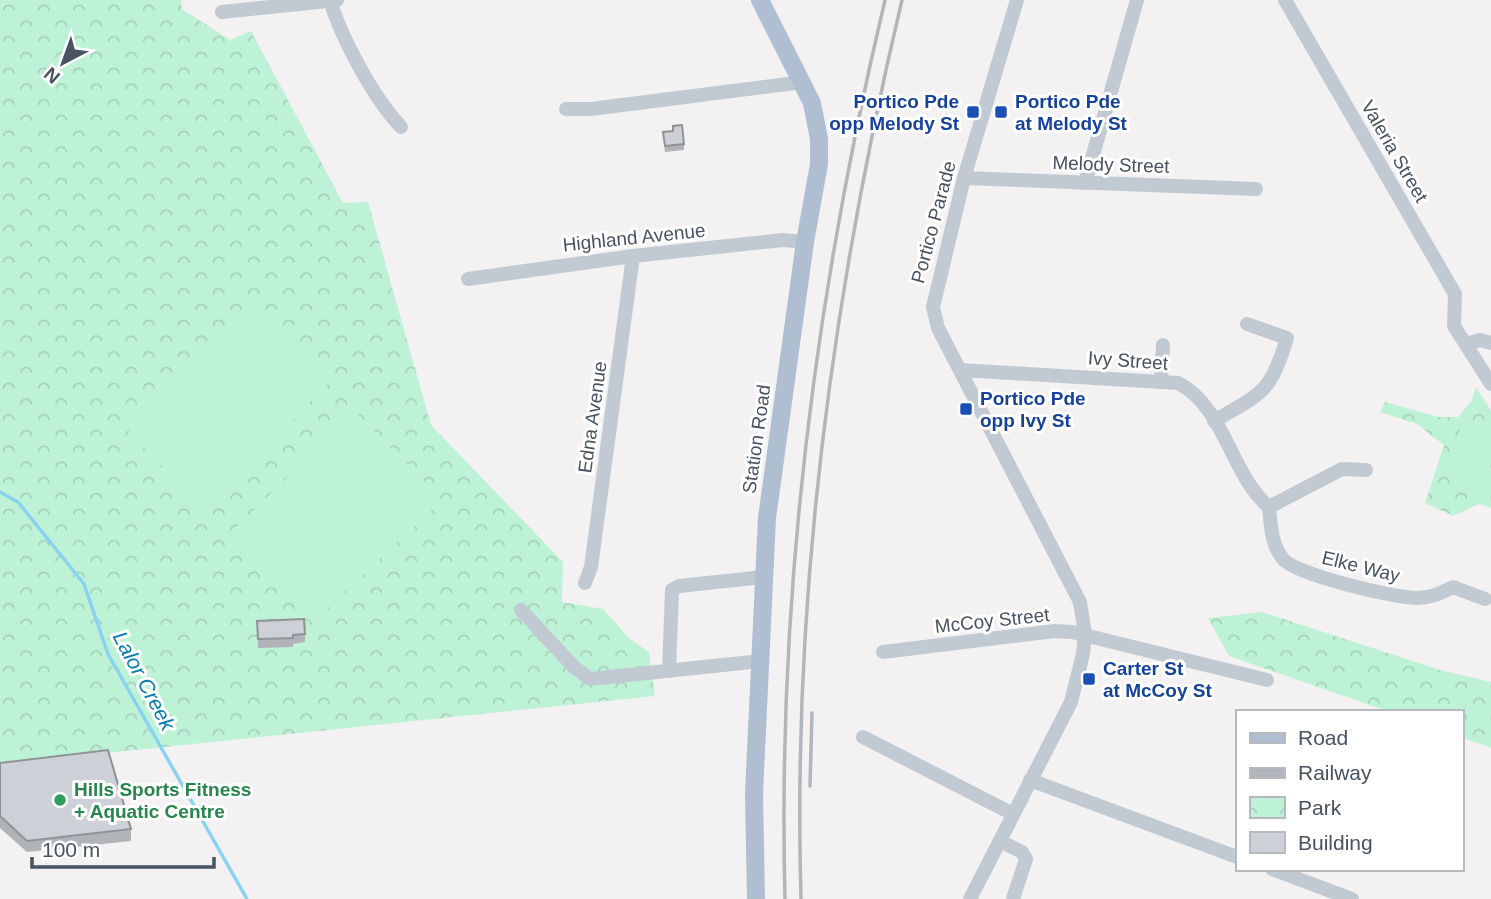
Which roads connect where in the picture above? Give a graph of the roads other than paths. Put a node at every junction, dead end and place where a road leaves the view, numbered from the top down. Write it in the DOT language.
graph roads {
  1 [pos="760,0"];
  2 [pos="1017,0"];
  3 [pos="1137,0"];
  4 [pos="1285,0"];
  5 [pos="334,1"];
  6 [pos="222,12"];
  7 [pos="803,82"];
  8 [pos="566,108"];
  9 [pos="401,127"];
  10 [pos="964,178"];
  11 [pos="1085,183"];
  12 [pos="1256,189"];
  13 [pos="805,242"];
  14 [pos="633,256"];
  15 [pos="468,279"];
  16 [pos="1247,324"];
  17 [pos="1491,342"];
  18 [pos="1466,344"];
  19 [pos="1163,345"];
  20 [pos="960,370"];
  21 [pos="1161,382"];
  22 [pos="1491,384"];
  23 [pos="1213,421"];
  24 [pos="1366,470"];
  25 [pos="1269,507"];
  26 [pos="764,577"];
  27 [pos="585,583"];
  28 [pos="1485,599"];
  29 [pos="521,610"];
  30 [pos="1085,634"];
  31 [pos="883,652"];
  32 [pos="761,661"];
  33 [pos="668,671"];
  34 [pos="1267,680"];
  35 [pos="863,737"];
  36 [pos="1030,780"];
  37 [pos="1013,814"];
  38 [pos="1000,841"];
  39 [pos="1236,857"];
  40 [pos="1277,871"];
  41 [pos="756,899"];
  42 [pos="970,899"];
  43 [pos="1013,899"];
  44 [pos="1352,899"];
  1 -- 7 [label="main road, Station Road"];
  2 -- 10 [label="street, Portico Parade"];
  3 -- 11 [label="street"];
  4 -- 18 [label="street, Valeria Street"];
  5 -- 6 [label="street"];
  5 -- 9 [label="street"];
  7 -- 8 [label="street"];
  7 -- 13 [label="main road, Station Road"];
  10 -- 11 [label="street, Melody Street"];
  10 -- 20 [label="street, Portico Parade"];
  11 -- 12 [label="street, Melody Street"];
  13 -- 14 [label="street, Highland Avenue"];
  13 -- 26 [label="main road, Station Road"];
  14 -- 15 [label="street, Highland Avenue"];
  14 -- 27 [label="street, Edna Avenue"];
  16 -- 23 [label="street"];
  17 -- 18 [label="street"];
  18 -- 22 [label="street"];
  19 -- 21 [label="street"];
  20 -- 21 [label="street, Ivy Street"];
  20 -- 30 [label="street, Portico Parade"];
  21 -- 23 [label="street, Ivy Street"];
  23 -- 25 [label="street, Ivy Street"];
  24 -- 25 [label="street"];
  25 -- 28 [label="street, Elke Way"];
  26 -- 32 [label="main road, Station Road"];
  26 -- 33 [label="street"];
  29 -- 33 [label="street"];
  30 -- 31 [label="street, McCoy Street"];
  30 -- 34 [label="street, McCoy Street"];
  30 -- 36 [label="street, Portico Parade"];
  32 -- 33 [label="street"];
  32 -- 41 [label="main road, Station Road"];
  35 -- 37 [label="street"];
  36 -- 37 [label="street, Portico Parade"];
  36 -- 39 [label="street"];
  37 -- 38 [label="street, Portico Parade"];
  38 -- 42 [label="street, Portico Parade"];
  38 -- 43 [label="street"];
  40 -- 44 [label="street"];
}
